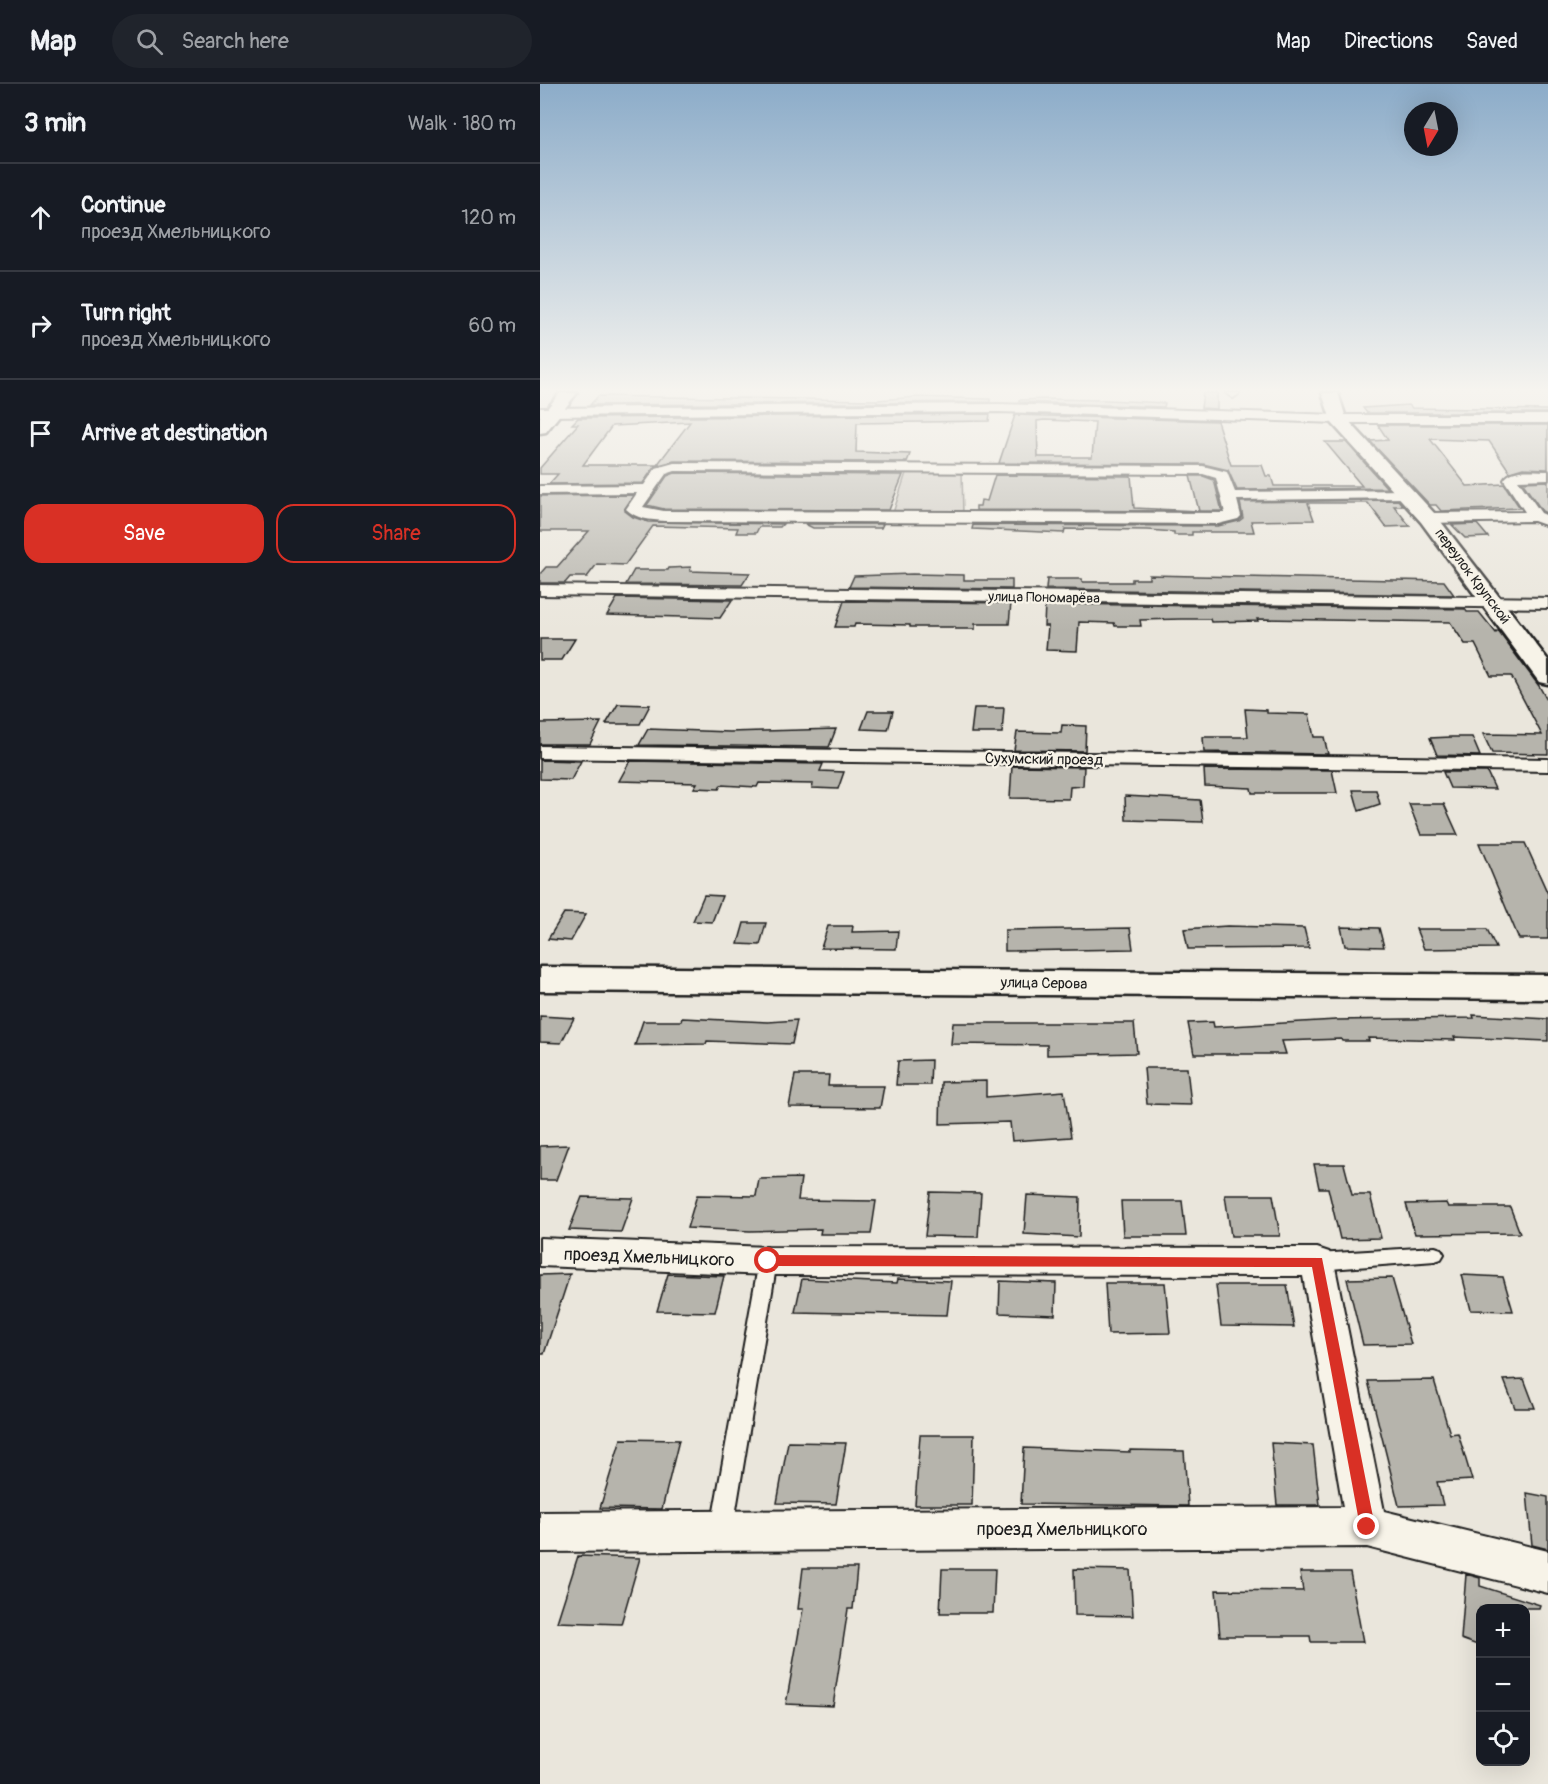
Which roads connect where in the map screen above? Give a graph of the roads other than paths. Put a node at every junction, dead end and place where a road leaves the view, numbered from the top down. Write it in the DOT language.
graph roads {
  1 [pos="660,472"];
  2 [pos="1215,472"];
  3 [pos="1386,472"];
  4 [pos="1548,475"];
  5 [pos="648,489"];
  6 [pos="540,490"];
  7 [pos="1405,494"];
  8 [pos="1229,496"];
  9 [pos="1428,518"];
  10 [pos="1542,518"];
  11 [pos="540,590"];
  12 [pos="1493,602"];
  13 [pos="1548,603"];
  14 [pos="1548,677"];
  15 [pos="540,752"];
  16 [pos="1548,765"];
  17 [pos="540,979"];
  18 [pos="1548,987"];
  19 [pos="540,1252"];
  20 [pos="1436,1254"];
  21 [pos="768,1261"];
  22 [pos="1317,1262"];
  23 [pos="1367,1527"];
  24 [pos="722,1531"];
  25 [pos="540,1532"];
  26 [pos="1548,1572"];
  1 -- 5 [label="street"];
  2 -- 8 [label="street"];
  3 -- 7 [label="street, переулок Крупской"];
  4 -- 10 [label="street"];
  5 -- 6 [label="street"];
  5 -- 8 [label="street"];
  7 -- 8 [label="street"];
  7 -- 9 [label="street, переулок Крупской"];
  9 -- 10 [label="street"];
  9 -- 12 [label="street, переулок Крупской"];
  11 -- 12 [label="street, улица Пономарёва"];
  12 -- 13 [label="street, улица Пономарёва"];
  12 -- 14 [label="street, переулок Крупской"];
  15 -- 16 [label="street, Сухумский проезд"];
  17 -- 18 [label="street, улица Серова"];
  19 -- 21 [label="street, проезд Хмельницкого"];
  20 -- 22 [label="lane"];
  21 -- 22 [label="street, проезд Хмельницкого"];
  21 -- 24 [label="lane"];
  22 -- 23 [label="street"];
  23 -- 24 [label="street, проезд Хмельницкого"];
  23 -- 26 [label="street, проезд Хмельницкого"];
  24 -- 25 [label="street, проезд Хмельницкого"];
}
